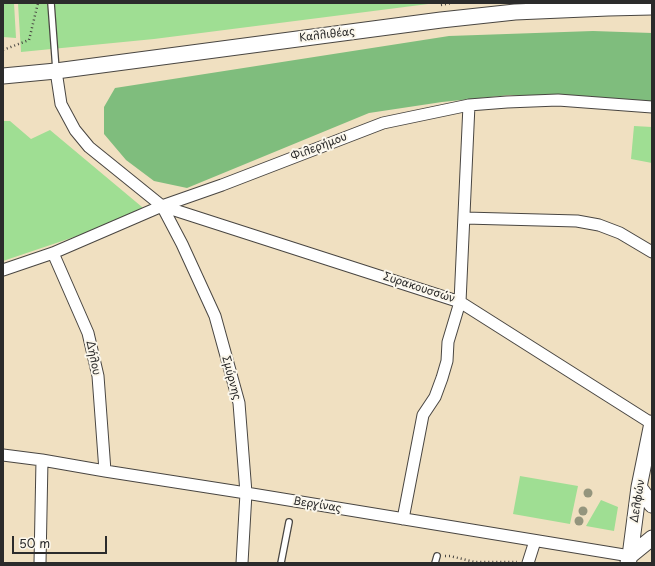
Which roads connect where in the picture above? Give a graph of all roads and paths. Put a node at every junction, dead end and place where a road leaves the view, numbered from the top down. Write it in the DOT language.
graph roads {
  1 [pos="38,3"];
  2 [pos="51,3"];
  3 [pos="652,8"];
  4 [pos="3,50"];
  5 [pos="56,71"];
  6 [pos="3,76"];
  7 [pos="469,105"];
  8 [pos="652,107"];
  9 [pos="162,206"];
  10 [pos="465,218"];
  11 [pos="652,252"];
  12 [pos="53,253"];
  13 [pos="3,270"];
  14 [pos="460,302"];
  15 [pos="652,423"];
  16 [pos="3,455"];
  17 [pos="42,460"];
  18 [pos="105,471"];
  19 [pos="639,487"];
  20 [pos="246,493"];
  21 [pos="652,505"];
  22 [pos="403,519"];
  23 [pos="289,522"];
  24 [pos="652,538"];
  25 [pos="535,541"];
  26 [pos="436,556"];
  27 [pos="450,556"];
  28 [pos="629,560"];
  29 [pos="40,563"];
  30 [pos="242,563"];
  31 [pos="281,563"];
  32 [pos="435,563"];
  33 [pos="528,563"];
  1 -- 4 [label="path"];
  2 -- 5 [label="lane"];
  3 -- 5 [label="main road, Καλλιθέας"];
  5 -- 6 [label="main road, Καλλιθέας"];
  5 -- 9 [label="street"];
  7 -- 8 [label="street, Φιλερήμου"];
  7 -- 9 [label="street, Φιλερήμου"];
  7 -- 10 [label="street"];
  9 -- 12 [label="street, Φιλερήμου"];
  9 -- 14 [label="street, Συρακουσσών"];
  9 -- 20 [label="street, Σμύρνης"];
  10 -- 11 [label="street"];
  10 -- 14 [label="street"];
  12 -- 13 [label="street, Φιλερήμου"];
  12 -- 18 [label="street, Δήλου"];
  14 -- 15 [label="street, Συρακουσσών"];
  14 -- 22 [label="street"];
  15 -- 19 [label="main road, Δελφών"];
  16 -- 17 [label="street, Βεργίνας"];
  17 -- 18 [label="street, Βεργίνας"];
  17 -- 29 [label="street"];
  18 -- 20 [label="street, Βεργίνας"];
  19 -- 21 [label="main road"];
  19 -- 28 [label="main road, Δελφών"];
  20 -- 22 [label="street, Βεργίνας"];
  20 -- 30 [label="street, Σμύρνης"];
  22 -- 25 [label="street, Βεργίνας"];
  23 -- 31 [label="lane"];
  24 -- 28 [label="main road"];
  25 -- 28 [label="street, Βεργίνας"];
  25 -- 33 [label="street"];
  26 -- 32 [label="lane"];
  27 -- 33 [label="path"];
}
